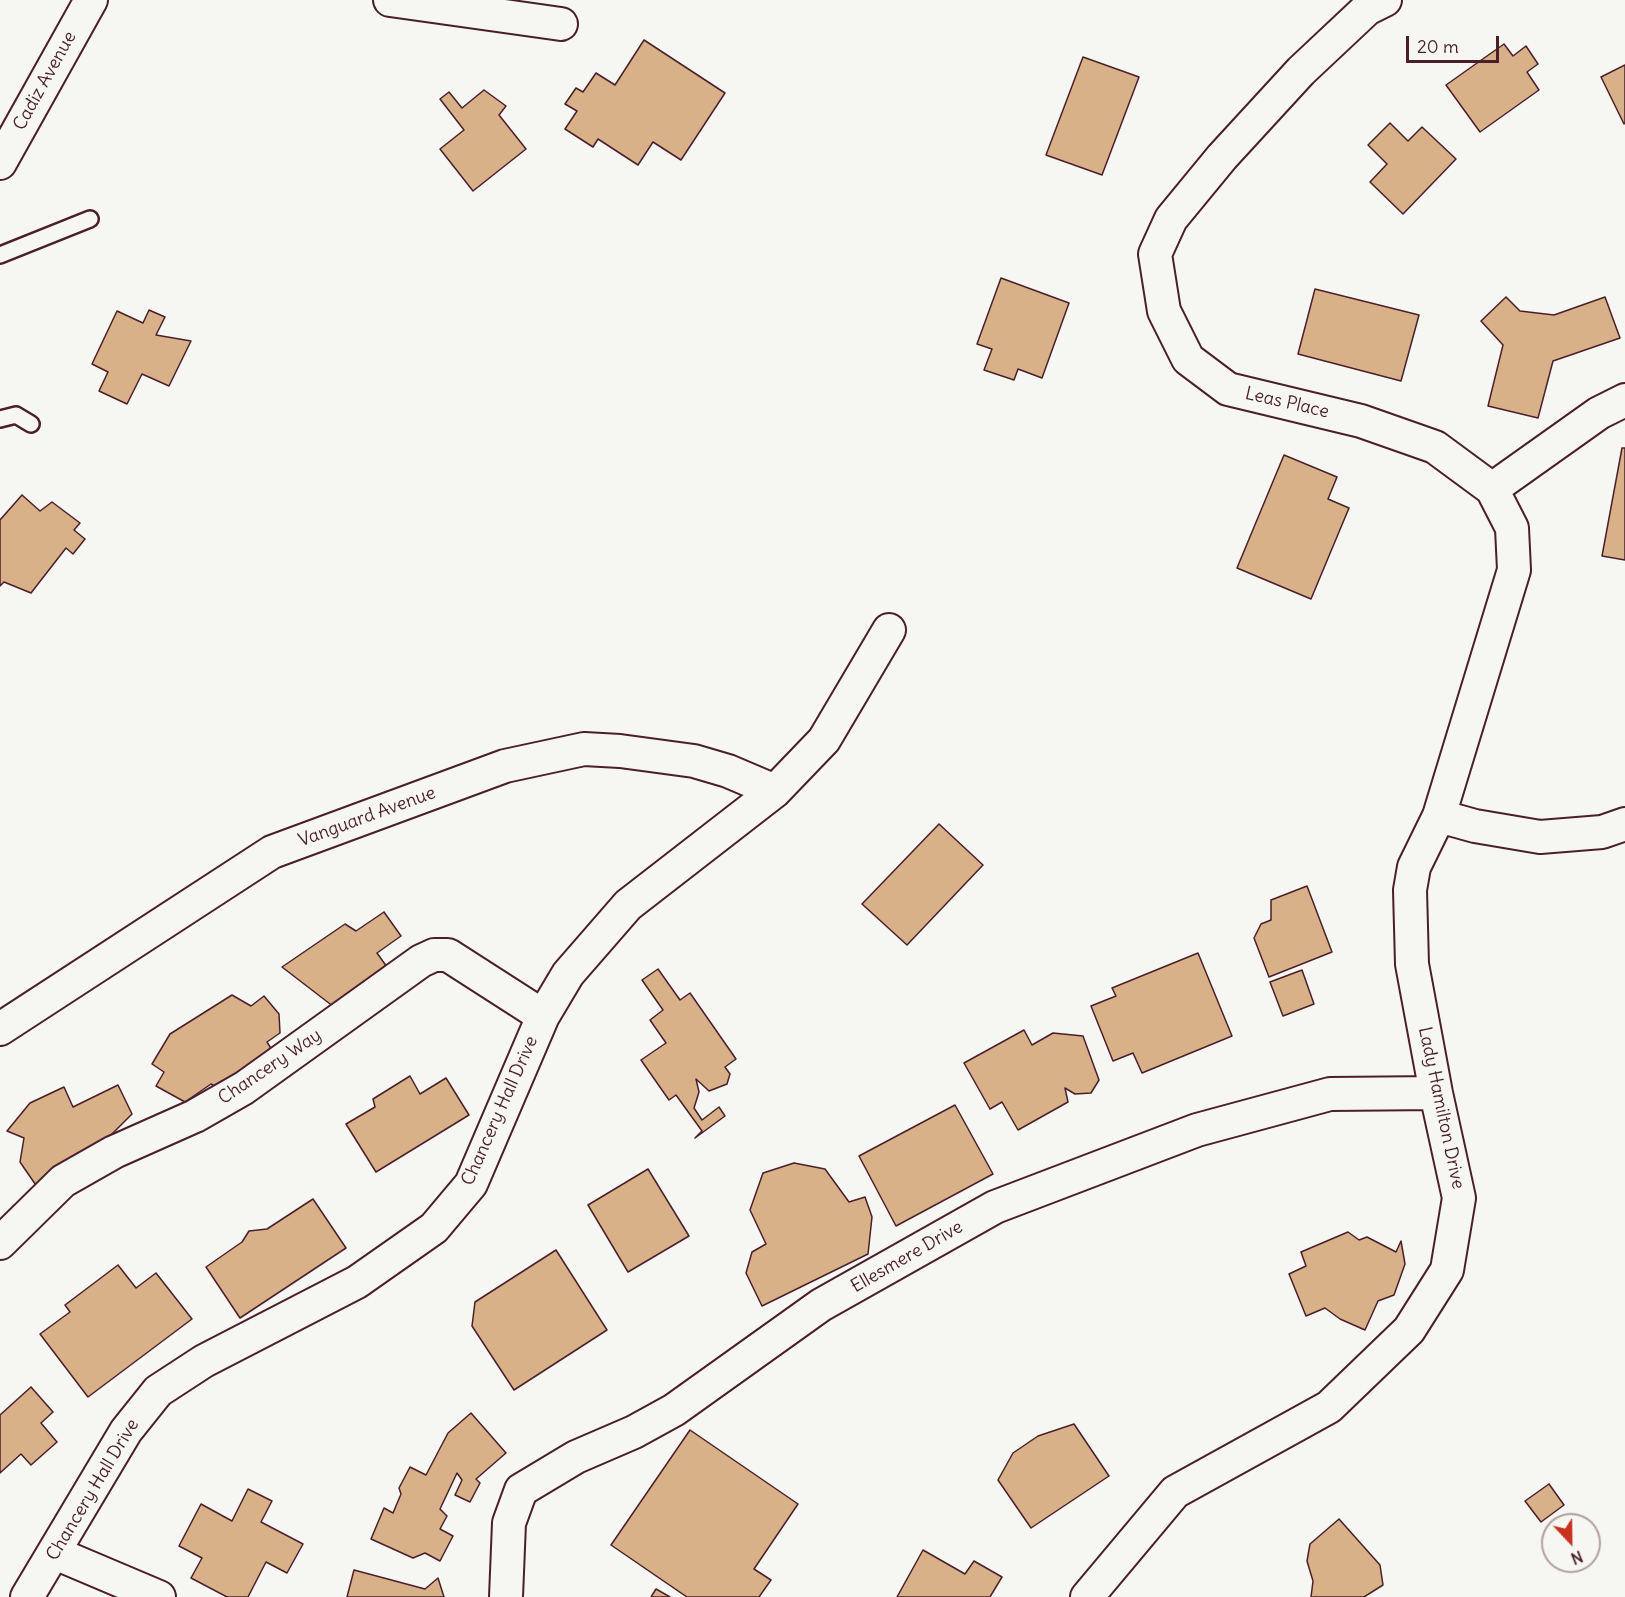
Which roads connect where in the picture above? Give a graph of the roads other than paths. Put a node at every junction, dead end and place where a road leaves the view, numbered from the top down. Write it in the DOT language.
graph roads {
  1 [pos="91,0"];
  2 [pos="390,0"];
  3 [pos="1385,0"];
  4 [pos="561,24"];
  5 [pos="0,163"];
  6 [pos="90,219"];
  7 [pos="0,255"];
  8 [pos="1625,400"];
  9 [pos="0,419"];
  10 [pos="31,424"];
  11 [pos="1492,489"];
  12 [pos="889,630"];
  13 [pos="775,791"];
  14 [pos="1438,816"];
  15 [pos="1625,824"];
  16 [pos="543,1016"];
  17 [pos="0,1029"];
  18 [pos="1436,1093"];
  19 [pos="0,1243"];
  20 [pos="55,1553"];
  21 [pos="27,1597"];
  22 [pos="159,1597"];
  23 [pos="506,1597"];
  24 [pos="1087,1597"];
  1 -- 5 [label="street, Cadiz Avenue"];
  2 -- 4 [label="street"];
  3 -- 11 [label="street, Leas Place"];
  6 -- 7 [label="lane"];
  8 -- 11 [label="street"];
  9 -- 10 [label="lane"];
  11 -- 14 [label="street, Leas Place"];
  12 -- 13 [label="street, Chancery Hall Drive"];
  13 -- 16 [label="street, Chancery Hall Drive"];
  13 -- 17 [label="street, Vanguard Avenue"];
  14 -- 15 [label="street"];
  14 -- 18 [label="street, Lady Hamilton Drive"];
  16 -- 19 [label="street, Chancery Way"];
  16 -- 20 [label="street, Chancery Hall Drive"];
  18 -- 23 [label="street, Ellesmere Drive"];
  18 -- 24 [label="street, Lady Hamilton Drive"];
  20 -- 21 [label="street, Chancery Hall Drive"];
  20 -- 22 [label="street"];
}
